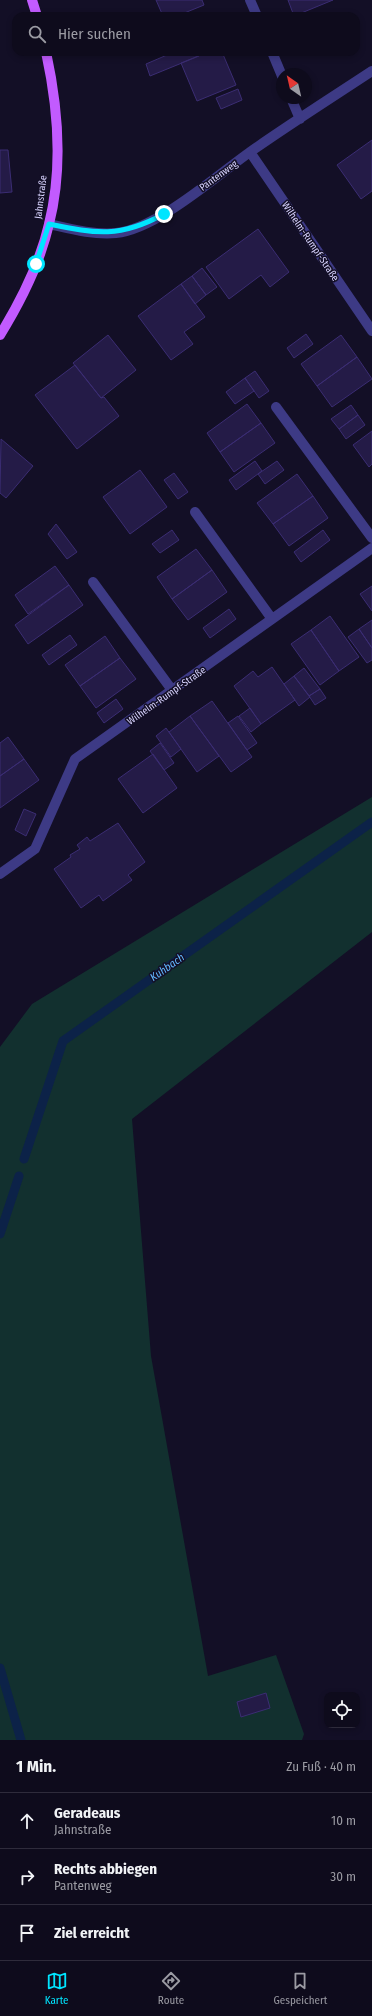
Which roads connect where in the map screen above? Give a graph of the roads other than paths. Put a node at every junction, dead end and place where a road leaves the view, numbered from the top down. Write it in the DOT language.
graph roads {
  1 [pos="32,0"];
  2 [pos="250,0"];
  3 [pos="36,12"];
  4 [pos="255,12"];
  5 [pos="47,56"];
  6 [pos="274,56"];
  7 [pos="279,68"];
  8 [pos="372,71"];
  9 [pos="294,104"];
  10 [pos="300,118"];
  11 [pos="250,152"];
  12 [pos="49,224"];
  13 [pos="372,331"];
  14 [pos="0,335"];
  15 [pos="276,407"];
  16 [pos="195,512"];
  17 [pos="372,538"];
  18 [pos="372,548"];
  19 [pos="93,582"];
  20 [pos="272,619"];
  21 [pos="172,690"];
  22 [pos="0,874"];
  1 -- 3 [label="main road"];
  2 -- 4 [label="street"];
  5 -- 12 [label="main road, Jahnstraße"];
  6 -- 7 [label="street"];
  8 -- 10 [label="street, Pantenweg"];
  9 -- 10 [label="street"];
  10 -- 11 [label="street, Pantenweg"];
  11 -- 12 [label="street, Pantenweg"];
  11 -- 13 [label="street, Wilhelm-Rumpf-Straße"];
  12 -- 14 [label="main road, Jahnstraße"];
  15 -- 17 [label="street"];
  16 -- 20 [label="street"];
  18 -- 20 [label="street, Wilhelm-Rumpf-Straße"];
  19 -- 21 [label="street"];
  20 -- 21 [label="street, Wilhelm-Rumpf-Straße"];
  21 -- 22 [label="street, Wilhelm-Rumpf-Straße"];
}
